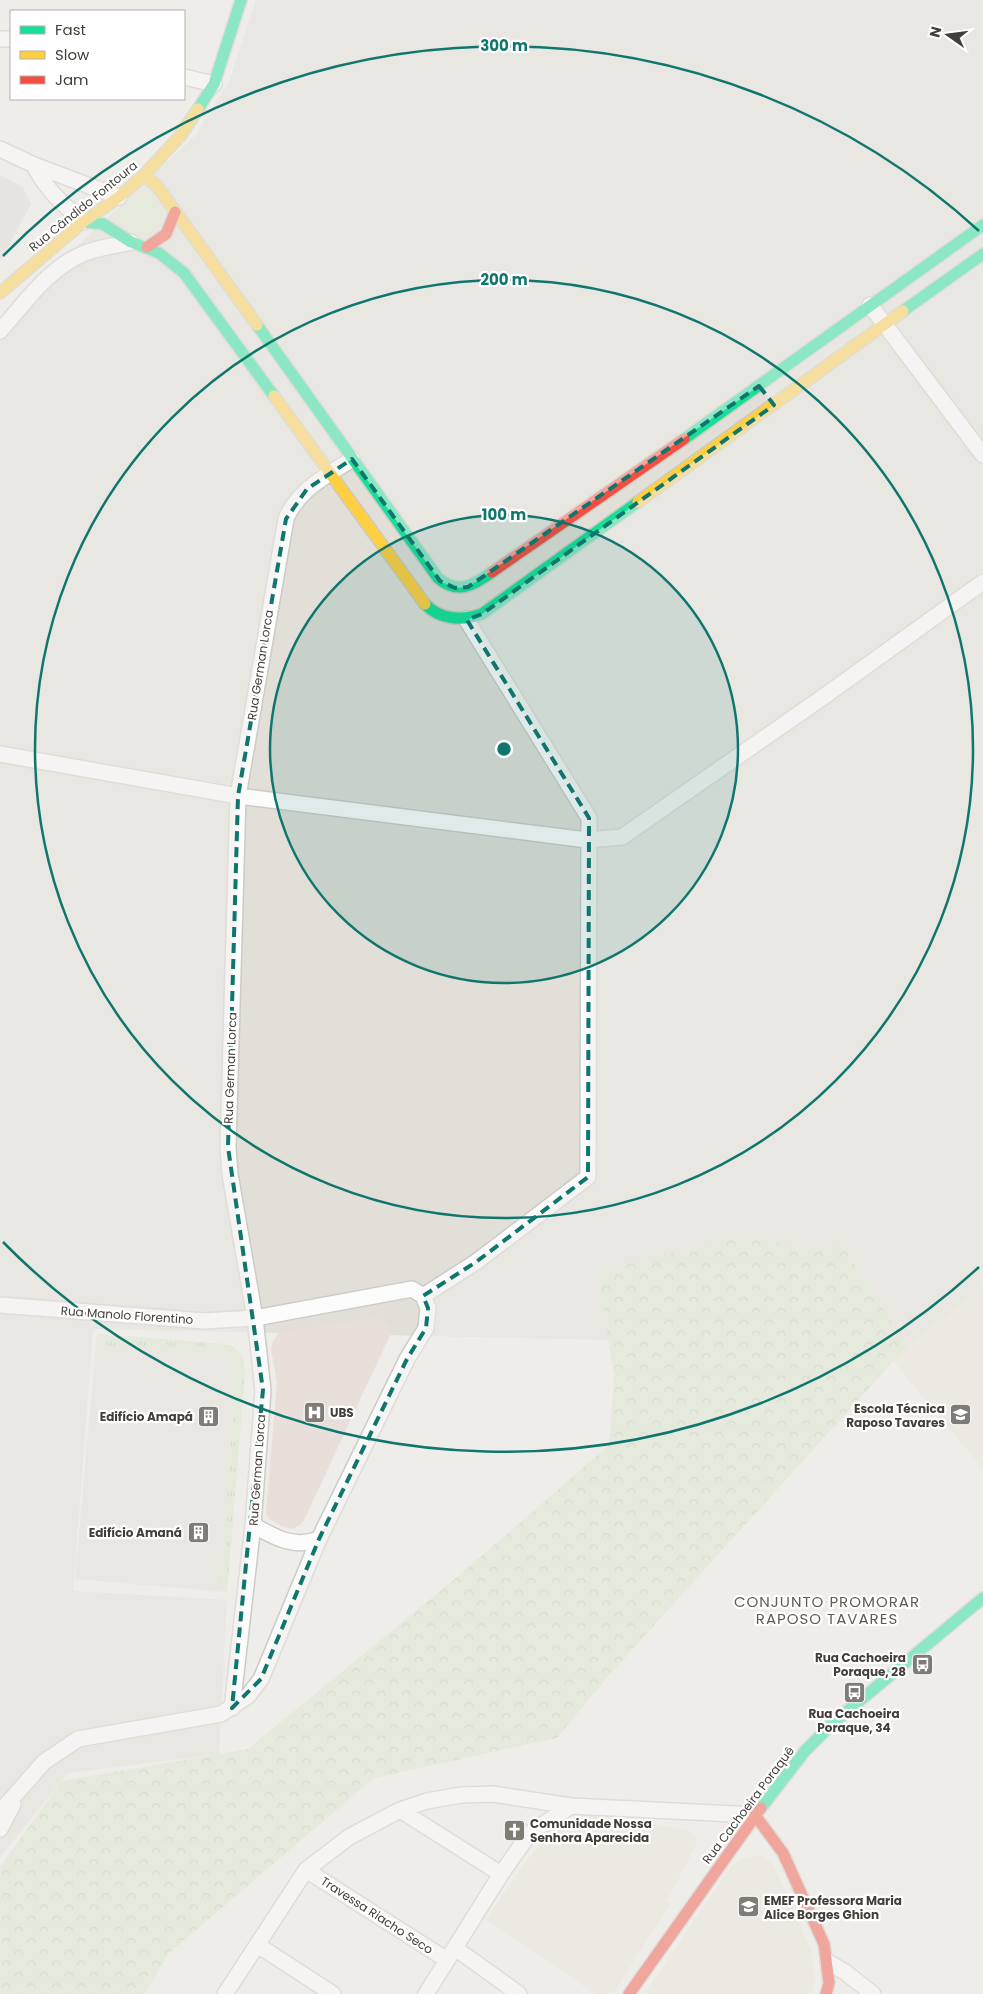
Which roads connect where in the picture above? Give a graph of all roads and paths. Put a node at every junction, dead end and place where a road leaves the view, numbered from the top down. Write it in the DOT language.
graph roads {
  1 [pos="241,0"];
  2 [pos="185,77"];
  3 [pos="214,84"];
  4 [pos="0,149"];
  5 [pos="34,165"];
  6 [pos="144,175"];
  7 [pos="119,196"];
  8 [pos="175,212"];
  9 [pos="82,222"];
  10 [pos="983,224"];
  11 [pos="131,242"];
  12 [pos="147,247"];
  13 [pos="983,254"];
  14 [pos="0,293"];
  15 [pos="870,305"];
  16 [pos="885,325"];
  17 [pos="0,331"];
  18 [pos="759,386"];
  19 [pos="774,405"];
  20 [pos="983,455"];
  21 [pos="352,459"];
  22 [pos="331,474"];
  23 [pos="983,582"];
  24 [pos="466,619"];
  25 [pos="0,754"];
  26 [pos="238,796"];
  27 [pos="587,840"];
  28 [pos="423,1296"];
  29 [pos="0,1305"];
  30 [pos="255,1318"];
  31 [pos="253,1525"];
  32 [pos="319,1539"];
  33 [pos="983,1598"];
  34 [pos="232,1708"];
  35 [pos="22,1787"];
  36 [pos="571,1806"];
  37 [pos="400,1810"];
  38 [pos="0,1812"];
  39 [pos="755,1815"];
  40 [pos="0,1829"];
  41 [pos="306,1870"];
  42 [pos="501,1874"];
  43 [pos="259,1946"];
  44 [pos="451,1954"];
  45 [pos="828,1962"];
  46 [pos="225,1994"];
  47 [pos="333,1994"];
  48 [pos="426,1994"];
  49 [pos="519,1994"];
  50 [pos="629,1994"];
  51 [pos="826,1994"];
  52 [pos="873,1994"];
  1 -- 3 [label="street, Rua Cândido Fontoura"];
  2 -- 3 [label="street"];
  3 -- 6 [label="street, Rua Cândido Fontoura"];
  4 -- 5 [label="street"];
  5 -- 7 [label="street"];
  5 -- 9 [label="street"];
  6 -- 7 [label="street, Rua Cândido Fontoura"];
  6 -- 8 [label="street"];
  7 -- 9 [label="street, Rua Cândido Fontoura"];
  8 -- 12 [label="street"];
  8 -- 21 [label="street"];
  9 -- 11 [label="street"];
  9 -- 14 [label="street, Rua Cândido Fontoura"];
  10 -- 15 [label="street"];
  11 -- 12 [label="street"];
  11 -- 17 [label="street"];
  12 -- 22 [label="street"];
  13 -- 16 [label="street"];
  15 -- 16 [label="street"];
  15 -- 18 [label="street"];
  16 -- 19 [label="street"];
  16 -- 20 [label="street"];
  18 -- 19 [label="street"];
  18 -- 21 [label="street"];
  19 -- 24 [label="street"];
  21 -- 22 [label="street, Rua German Lorca"];
  22 -- 24 [label="street"];
  22 -- 26 [label="street, Rua German Lorca"];
  23 -- 27 [label="street"];
  24 -- 27 [label="street"];
  25 -- 26 [label="street"];
  26 -- 27 [label="street"];
  26 -- 30 [label="street, Rua German Lorca"];
  27 -- 28 [label="street"];
  28 -- 30 [label="street, Rua Manolo Florentino"];
  28 -- 32 [label="street"];
  29 -- 30 [label="street, Rua Manolo Florentino"];
  30 -- 31 [label="street, Rua German Lorca"];
  31 -- 32 [label="street"];
  31 -- 34 [label="street, Rua German Lorca"];
  32 -- 34 [label="street"];
  33 -- 39 [label="street, Rua Cachoeira Poraquê"];
  34 -- 35 [label="street"];
  35 -- 38 [label="street"];
  35 -- 40 [label="street"];
  36 -- 37 [label="street"];
  36 -- 39 [label="street"];
  36 -- 42 [label="street"];
  37 -- 41 [label="street"];
  37 -- 42 [label="street"];
  39 -- 45 [label="street"];
  39 -- 50 [label="street, Rua Cachoeira Poraquê"];
  41 -- 43 [label="street"];
  41 -- 44 [label="street, Travessa Riacho Seco"];
  42 -- 44 [label="street"];
  43 -- 46 [label="street"];
  43 -- 47 [label="street"];
  44 -- 48 [label="street"];
  44 -- 49 [label="street, Travessa Riacho Seco"];
  45 -- 51 [label="street"];
  45 -- 52 [label="street"];
}
